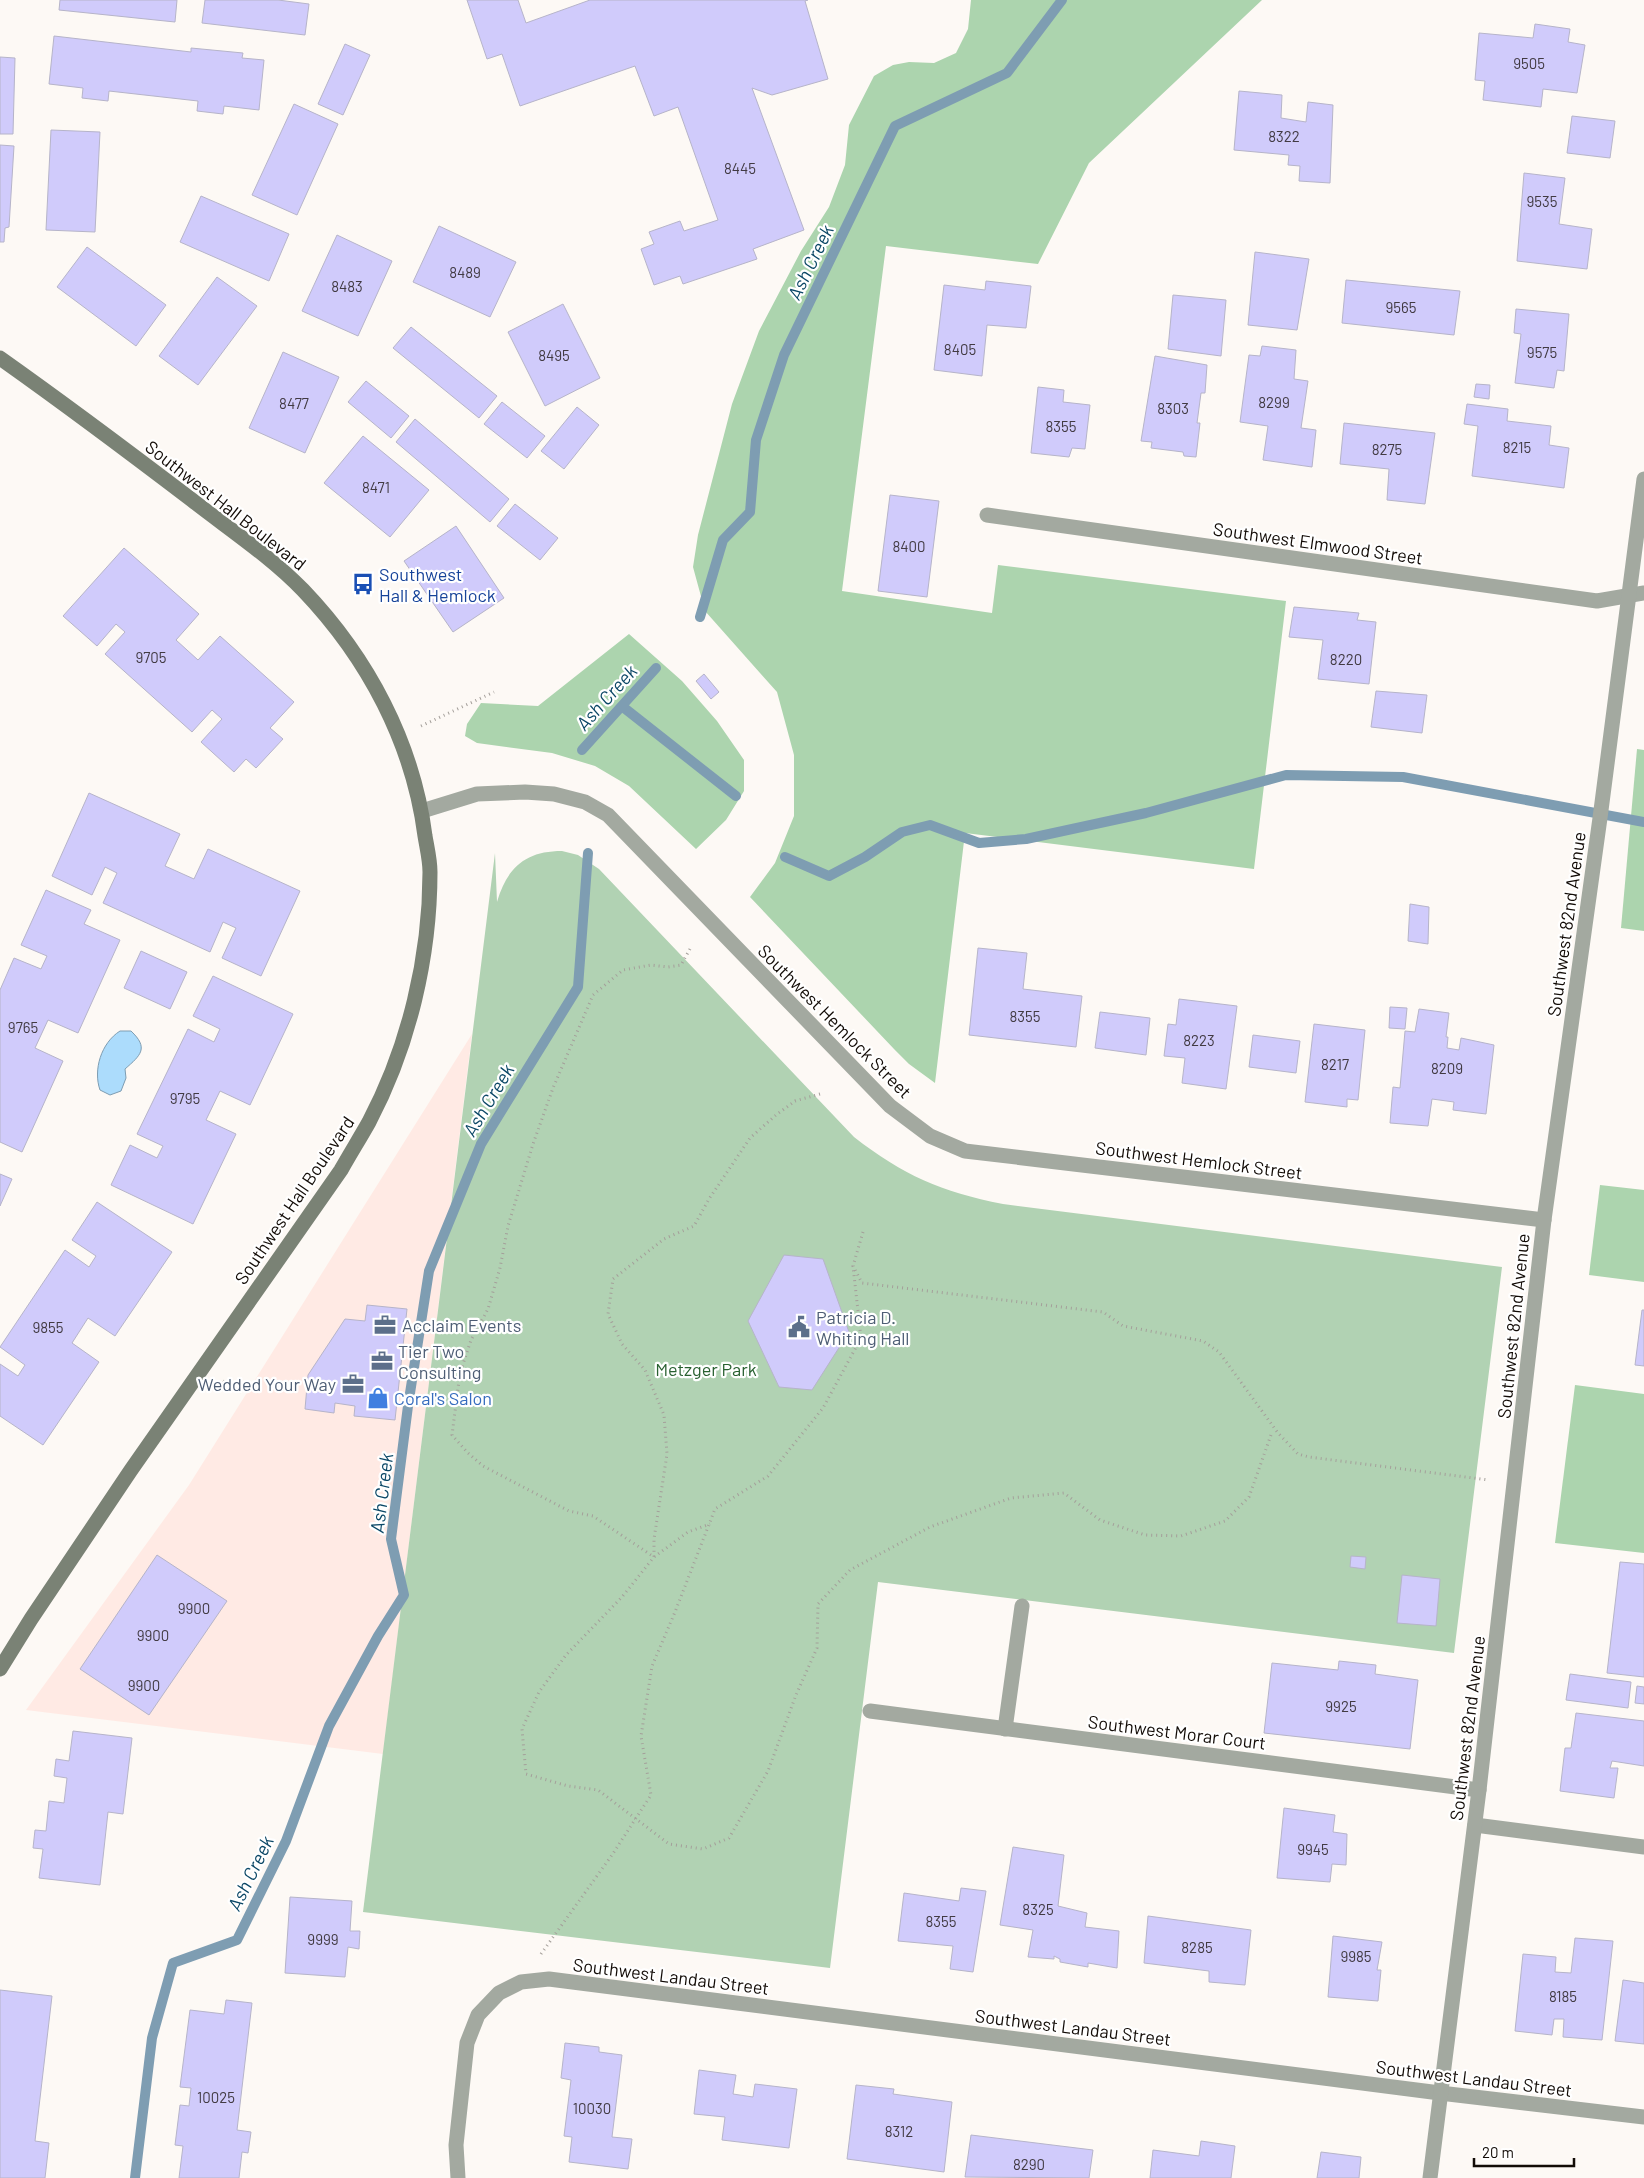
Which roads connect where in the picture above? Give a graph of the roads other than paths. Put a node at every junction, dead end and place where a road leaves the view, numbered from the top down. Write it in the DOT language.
graph roads {
  1 [pos="0,358"];
  2 [pos="1644,479"];
  3 [pos="987,515"];
  4 [pos="1644,593"];
  5 [pos="1629,597"];
  6 [pos="422,811"];
  7 [pos="1544,1220"];
  8 [pos="1022,1606"];
  9 [pos="0,1669"];
  10 [pos="870,1711"];
  11 [pos="1005,1729"];
  12 [pos="1479,1790"];
  13 [pos="1475,1825"];
  14 [pos="1644,1846"];
  15 [pos="1440,2093"];
  16 [pos="1644,2117"];
  17 [pos="458,2178"];
  18 [pos="1430,2178"];
  1 -- 6 [label="main road, Southwest Hall Boulevard"];
  2 -- 5 [label="street, Southwest 82nd Avenue"];
  3 -- 5 [label="street, Southwest Elmwood Street"];
  4 -- 5 [label="street, Southwest Elmwood Street"];
  5 -- 7 [label="street, Southwest 82nd Avenue"];
  6 -- 7 [label="street, Southwest Hemlock Street"];
  6 -- 9 [label="main road, Southwest Hall Boulevard"];
  7 -- 12 [label="street, Southwest 82nd Avenue"];
  8 -- 11 [label="street"];
  10 -- 11 [label="street, Southwest Morar Court"];
  11 -- 12 [label="street, Southwest Morar Court"];
  12 -- 13 [label="street, Southwest 82nd Avenue"];
  13 -- 14 [label="street"];
  13 -- 15 [label="street, Southwest 82nd Avenue"];
  15 -- 16 [label="street, Southwest Landau Street"];
  15 -- 17 [label="street, Southwest Landau Street"];
  15 -- 18 [label="street, Southwest 82nd Avenue"];
}
